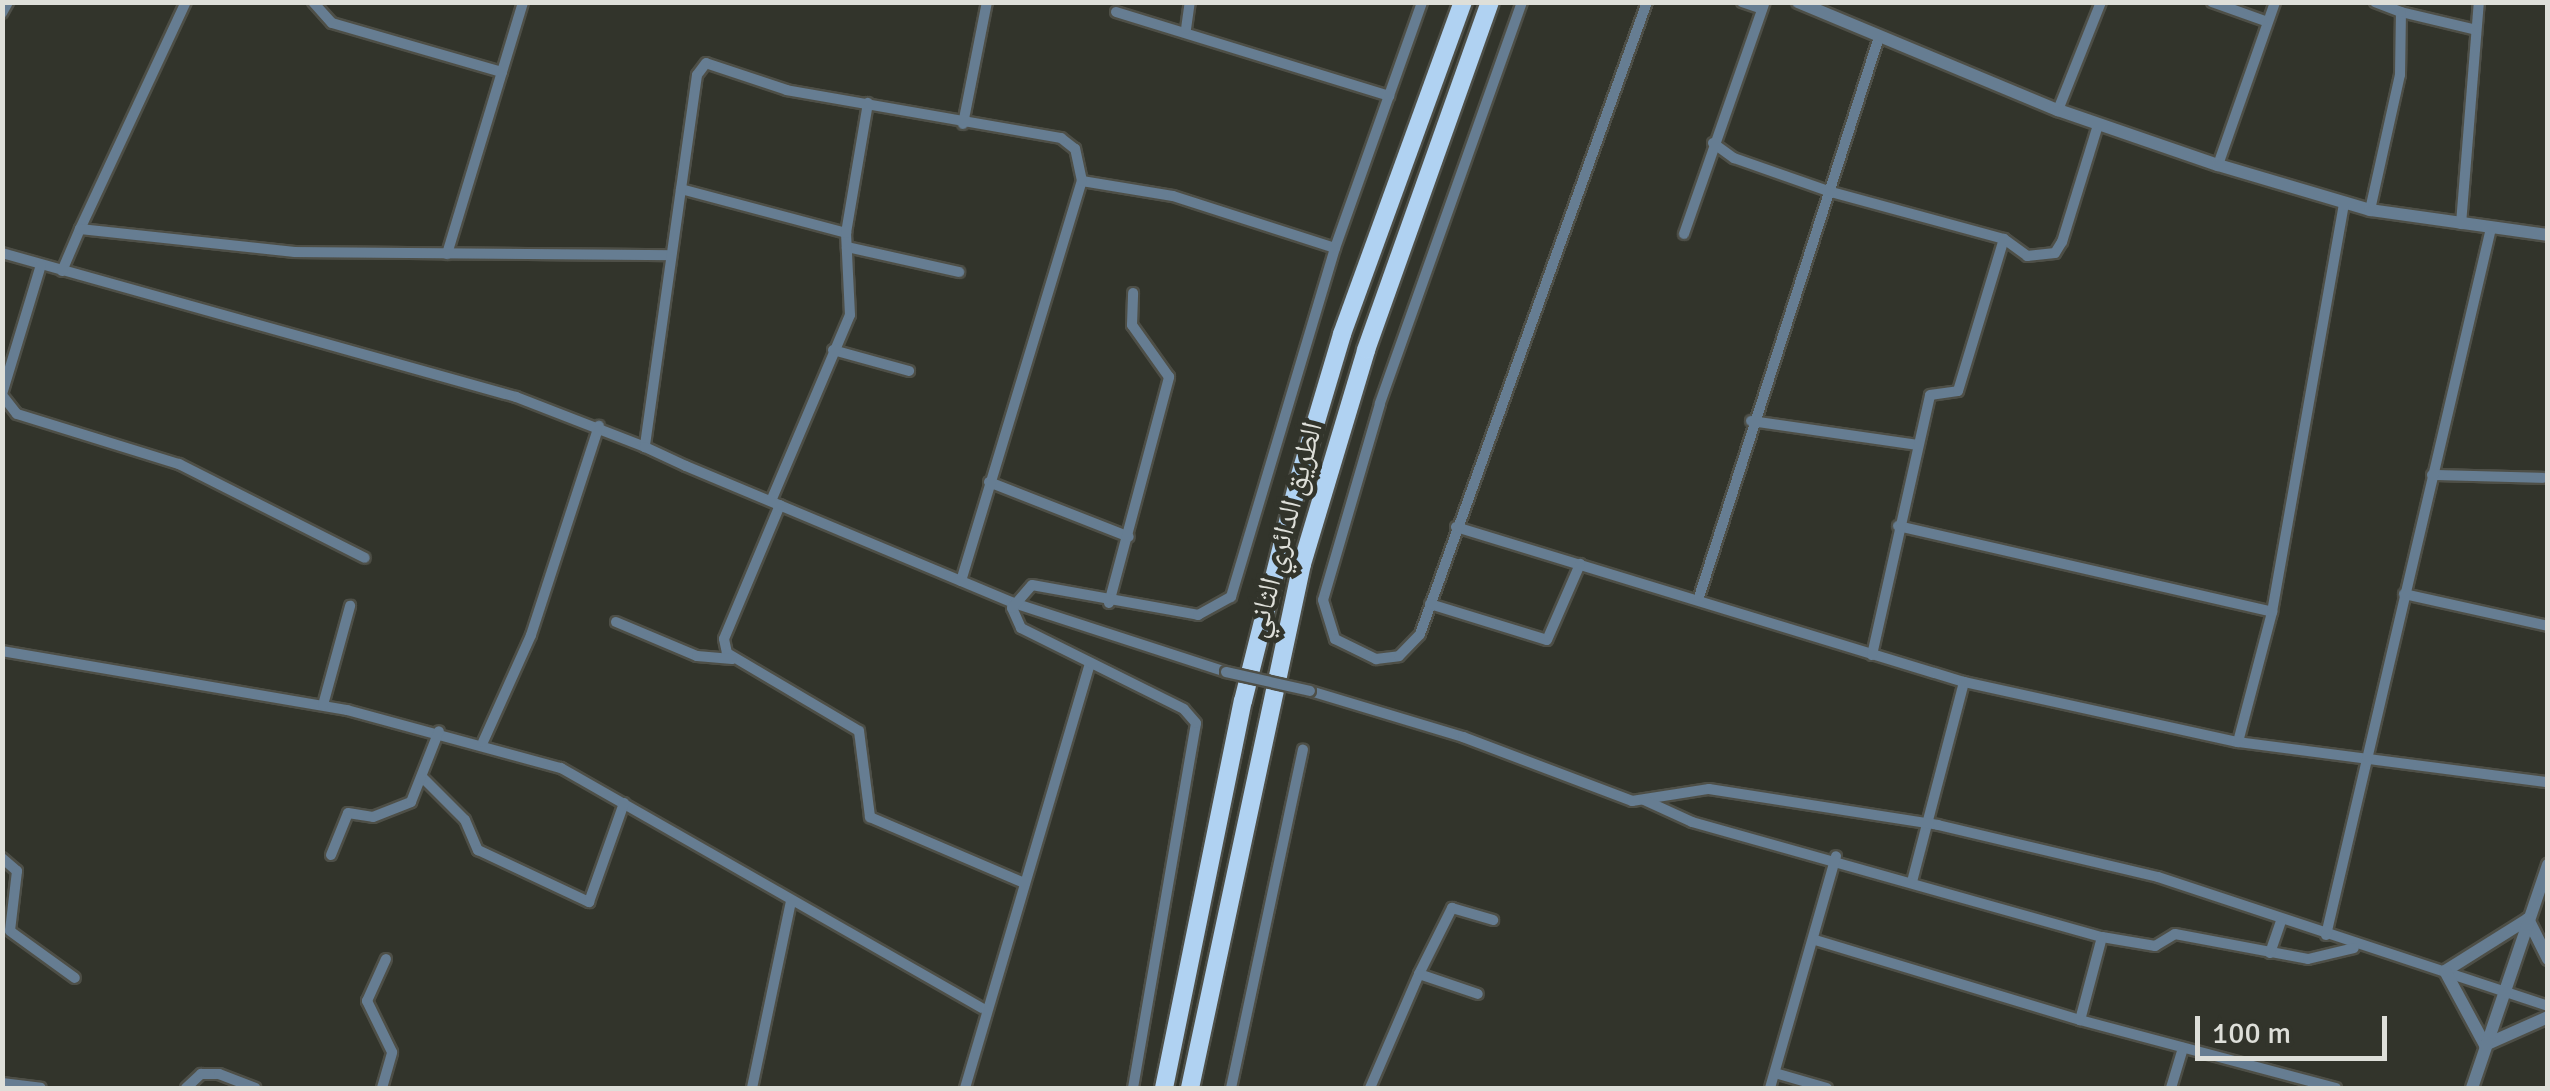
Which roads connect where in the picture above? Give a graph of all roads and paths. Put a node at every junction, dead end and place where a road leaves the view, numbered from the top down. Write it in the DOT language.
graph roads {
  1 [pos="8,2"];
  2 [pos="186,2"];
  3 [pos="312,2"];
  4 [pos="524,2"];
  5 [pos="987,2"];
  6 [pos="1190,2"];
  7 [pos="1422,2"];
  8 [pos="1463,2"];
  9 [pos="1490,2"];
  10 [pos="1522,2"];
  11 [pos="1648,2"];
  12 [pos="1742,2"];
  13 [pos="1798,2"];
  14 [pos="2101,2"];
  15 [pos="2212,2"];
  16 [pos="2275,2"];
  17 [pos="2375,2"];
  18 [pos="2479,2"];
  19 [pos="1763,6"];
  20 [pos="1116,12"];
  21 [pos="2400,12"];
  22 [pos="2,13"];
  23 [pos="2268,22"];
  24 [pos="2473,29"];
  25 [pos="1186,30"];
  26 [pos="1878,40"];
  27 [pos="502,72"];
  28 [pos="1389,96"];
  29 [pos="868,103"];
  30 [pos="2058,110"];
  31 [pos="963,124"];
  32 [pos="2098,124"];
  33 [pos="1713,143"];
  34 [pos="2218,165"];
  35 [pos="1082,181"];
  36 [pos="682,189"];
  37 [pos="1830,192"];
  38 [pos="2344,204"];
  39 [pos="2370,210"];
  40 [pos="2460,224"];
  41 [pos="2491,228"];
  42 [pos="80,230"];
  43 [pos="846,233"];
  44 [pos="1684,234"];
  45 [pos="2548,236"];
  46 [pos="2004,239"];
  47 [pos="847,247"];
  48 [pos="1335,248"];
  49 [pos="2,253"];
  50 [pos="447,254"];
  51 [pos="671,256"];
  52 [pos="40,265"];
  53 [pos="62,271"];
  54 [pos="959,272"];
  55 [pos="1134,293"];
  56 [pos="834,350"];
  57 [pos="909,371"];
  58 [pos="2,394"];
  59 [pos="1751,420"];
  60 [pos="599,426"];
  61 [pos="645,446"];
  62 [pos="1918,446"];
  63 [pos="2432,475"];
  64 [pos="2544,478"];
  65 [pos="989,482"];
  66 [pos="776,503"];
  67 [pos="1898,526"];
  68 [pos="1456,527"];
  69 [pos="1129,537"];
  70 [pos="366,558"];
  71 [pos="1580,564"];
  72 [pos="961,581"];
  73 [pos="2404,594"];
  74 [pos="1700,597"];
  75 [pos="1014,603"];
  76 [pos="1110,603"];
  77 [pos="1430,604"];
  78 [pos="350,606"];
  79 [pos="2272,612"];
  80 [pos="616,622"];
  81 [pos="2548,626"];
  82 [pos="2,651"];
  83 [pos="1872,654"];
  84 [pos="733,659"];
  85 [pos="1090,663"];
  86 [pos="1964,682"];
  87 [pos="323,706"];
  88 [pos="439,732"];
  89 [pos="483,742"];
  90 [pos="2238,742"];
  91 [pos="1303,750"];
  92 [pos="2371,760"];
  93 [pos="423,778"];
  94 [pos="2548,782"];
  95 [pos="1644,800"];
  96 [pos="624,803"];
  97 [pos="1924,824"];
  98 [pos="331,855"];
  99 [pos="1836,856"];
  100 [pos="2,858"];
  101 [pos="2548,865"];
  102 [pos="1022,882"];
  103 [pos="1912,882"];
  104 [pos="791,900"];
  105 [pos="2528,919"];
  106 [pos="1492,920"];
  107 [pos="2281,920"];
  108 [pos="2326,936"];
  109 [pos="2102,937"];
  110 [pos="1815,940"];
  111 [pos="2355,948"];
  112 [pos="2270,953"];
  113 [pos="386,959"];
  114 [pos="2548,959"];
  115 [pos="2445,971"];
  116 [pos="1419,974"];
  117 [pos="75,978"];
  118 [pos="2502,992"];
  119 [pos="1478,994"];
  120 [pos="2548,1006"];
  121 [pos="982,1008"];
  122 [pos="2548,1017"];
  123 [pos="2080,1020"];
  124 [pos="2484,1045"];
  125 [pos="2183,1048"];
  126 [pos="1775,1073"];
  127 [pos="2,1083"];
  128 [pos="2318,1086"];
  129 [pos="41,1088"];
  130 [pos="186,1088"];
  131 [pos="254,1088"];
  132 [pos="382,1088"];
  133 [pos="752,1088"];
  134 [pos="965,1088"];
  135 [pos="1133,1088"];
  136 [pos="1164,1088"];
  137 [pos="1190,1088"];
  138 [pos="1231,1088"];
  139 [pos="1370,1088"];
  140 [pos="1770,1088"];
  141 [pos="1827,1088"];
  142 [pos="2171,1088"];
  143 [pos="2336,1088"];
  144 [pos="2472,1088"];
  1 -- 22 [label="street"];
  2 -- 42 [label="street"];
  3 -- 27 [label="street"];
  4 -- 27 [label="street"];
  5 -- 31 [label="street"];
  6 -- 25 [label="street"];
  7 -- 28 [label="street"];
  8 -- 136 [label="highway, الطريق الدائري الثاني"];
  9 -- 137 [label="highway, الطريق الدائري الثاني"];
  10 -- 77 [label="street"];
  11 -- 68 [label="street"];
  12 -- 19 [label="street"];
  13 -- 26 [label="street"];
  14 -- 30 [label="street"];
  15 -- 23 [label="street"];
  16 -- 23 [label="street"];
  17 -- 21 [label="street"];
  18 -- 24 [label="street"];
  19 -- 33 [label="street"];
  20 -- 25 [label="street"];
  21 -- 24 [label="street"];
  21 -- 39 [label="street"];
  23 -- 34 [label="street"];
  24 -- 40 [label="street"];
  25 -- 28 [label="street"];
  26 -- 30 [label="street"];
  26 -- 37 [label="street"];
  27 -- 50 [label="street"];
  28 -- 48 [label="street"];
  29 -- 31 [label="street"];
  29 -- 36 [label="street"];
  29 -- 43 [label="street"];
  30 -- 32 [label="street"];
  31 -- 35 [label="street"];
  32 -- 34 [label="street"];
  32 -- 46 [label="street"];
  33 -- 37 [label="street"];
  33 -- 44 [label="street"];
  34 -- 38 [label="street"];
  35 -- 48 [label="street"];
  35 -- 65 [label="street"];
  36 -- 43 [label="street"];
  36 -- 51 [label="street"];
  37 -- 46 [label="street"];
  37 -- 59 [label="street"];
  38 -- 39 [label="street"];
  38 -- 79 [label="street"];
  39 -- 40 [label="street"];
  40 -- 41 [label="street"];
  41 -- 45 [label="street"];
  41 -- 63 [label="street"];
  42 -- 50 [label="street"];
  42 -- 53 [label="street"];
  43 -- 47 [label="street"];
  46 -- 62 [label="street"];
  47 -- 54 [label="street"];
  47 -- 56 [label="street"];
  48 -- 76 [label="street"];
  49 -- 52 [label="street"];
  50 -- 51 [label="street"];
  51 -- 61 [label="street"];
  52 -- 53 [label="street"];
  52 -- 58 [label="street"];
  53 -- 60 [label="street"];
  55 -- 69 [label="street"];
  56 -- 57 [label="street"];
  56 -- 66 [label="street"];
  58 -- 70 [label="street"];
  59 -- 62 [label="street"];
  59 -- 74 [label="street"];
  60 -- 61 [label="street"];
  60 -- 89 [label="street"];
  61 -- 66 [label="street"];
  62 -- 67 [label="street"];
  63 -- 64 [label="street"];
  63 -- 73 [label="street"];
  65 -- 69 [label="street"];
  65 -- 72 [label="street"];
  66 -- 72 [label="street"];
  66 -- 84 [label="street"];
  67 -- 79 [label="street"];
  67 -- 83 [label="street"];
  68 -- 71 [label="street"];
  68 -- 77 [label="street"];
  69 -- 76 [label="street"];
  71 -- 74 [label="street"];
  71 -- 77 [label="street"];
  72 -- 75 [label="street"];
  73 -- 81 [label="street"];
  73 -- 92 [label="street"];
  74 -- 83 [label="street"];
  75 -- 76 [label="street"];
  75 -- 85 [label="street"];
  75 -- 95 [label="street, bridge"];
  78 -- 87 [label="street"];
  79 -- 90 [label="street"];
  80 -- 84 [label="street"];
  82 -- 87 [label="street"];
  83 -- 86 [label="street"];
  84 -- 102 [label="street"];
  85 -- 102 [label="street"];
  85 -- 135 [label="street"];
  86 -- 90 [label="street"];
  86 -- 97 [label="street"];
  87 -- 88 [label="street"];
  88 -- 89 [label="street"];
  88 -- 93 [label="street"];
  89 -- 96 [label="street"];
  90 -- 92 [label="street"];
  91 -- 138 [label="street"];
  92 -- 94 [label="street"];
  92 -- 108 [label="street"];
  93 -- 96 [label="street"];
  93 -- 98 [label="street"];
  95 -- 97 [label="street"];
  95 -- 99 [label="street"];
  96 -- 104 [label="street"];
  97 -- 103 [label="street"];
  97 -- 107 [label="street"];
  99 -- 103 [label="street"];
  99 -- 110 [label="street"];
  100 -- 117 [label="street"];
  101 -- 105 [label="street"];
  102 -- 121 [label="street"];
  103 -- 109 [label="street"];
  104 -- 121 [label="street"];
  104 -- 133 [label="street"];
  105 -- 114 [label="street"];
  105 -- 115 [label="street"];
  105 -- 118 [label="street"];
  106 -- 116 [label="street"];
  107 -- 108 [label="street"];
  107 -- 112 [label="street"];
  108 -- 111 [label="street"];
  109 -- 112 [label="street"];
  109 -- 123 [label="street"];
  110 -- 123 [label="street"];
  110 -- 126 [label="street"];
  111 -- 112 [label="street"];
  111 -- 115 [label="street"];
  113 -- 132 [label="street"];
  115 -- 118 [label="street"];
  115 -- 124 [label="street"];
  116 -- 119 [label="street"];
  116 -- 139 [label="street"];
  118 -- 120 [label="street"];
  118 -- 124 [label="street"];
  121 -- 134 [label="street"];
  122 -- 124 [label="street"];
  123 -- 125 [label="street"];
  124 -- 144 [label="street"];
  125 -- 128 [label="street"];
  125 -- 142 [label="street"];
  126 -- 140 [label="street"];
  126 -- 141 [label="street"];
  127 -- 129 [label="street"];
  128 -- 143 [label="street"];
  130 -- 131 [label="street"];
}
